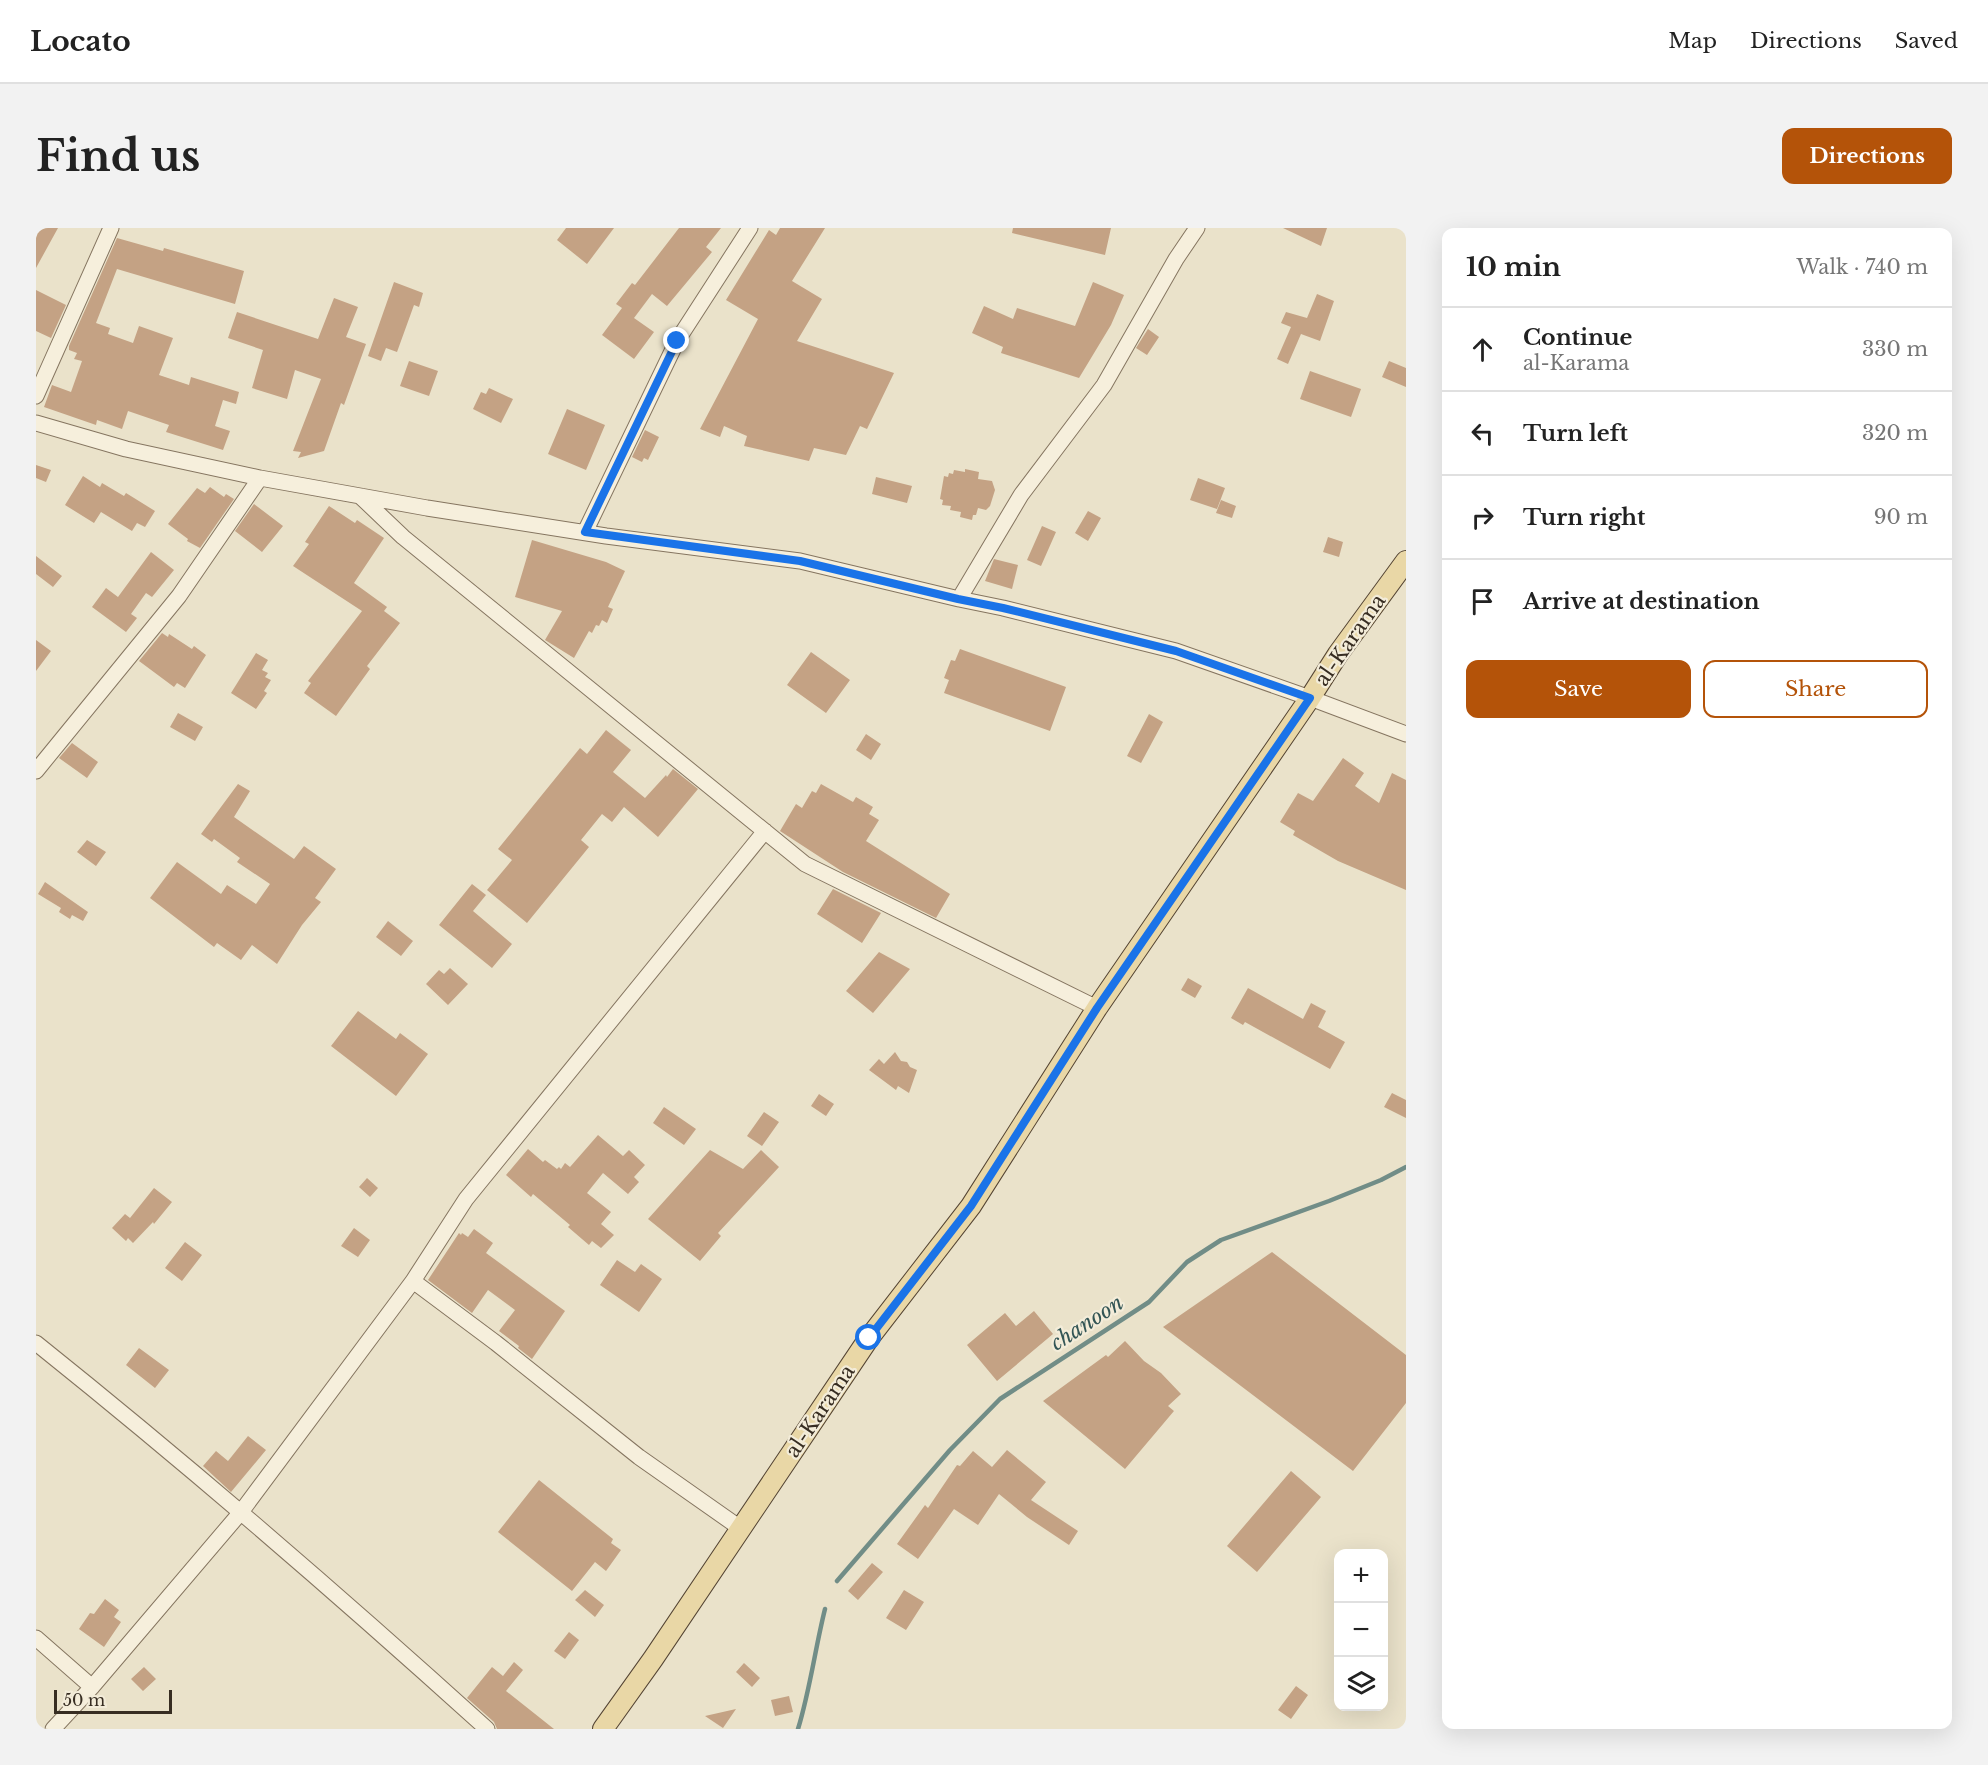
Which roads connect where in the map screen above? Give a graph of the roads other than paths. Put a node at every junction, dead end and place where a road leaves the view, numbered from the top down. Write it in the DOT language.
graph roads {
  1 [pos="111,228"];
  2 [pos="750,228"];
  3 [pos="1197,228"];
  4 [pos="36,396"];
  5 [pos="36,423"];
  6 [pos="260,478"];
  7 [pos="360,496"];
  8 [pos="585,532"];
  9 [pos="1406,561"];
  10 [pos="958,599"];
  11 [pos="1310,698"];
  12 [pos="1406,734"];
  13 [pos="36,771"];
  14 [pos="765,831"];
  15 [pos="1097,1008"];
  16 [pos="413,1281"];
  17 [pos="36,1343"];
  18 [pos="241,1512"];
  19 [pos="740,1528"];
  20 [pos="36,1638"];
  21 [pos="92,1687"];
  22 [pos="53,1729"];
  23 [pos="487,1729"];
  24 [pos="603,1729"];
  1 -- 4 [label="street"];
  2 -- 8 [label="street"];
  3 -- 10 [label="street"];
  5 -- 6 [label="street"];
  6 -- 7 [label="street"];
  6 -- 13 [label="street"];
  7 -- 8 [label="street"];
  7 -- 14 [label="street"];
  8 -- 10 [label="street"];
  9 -- 11 [label="main road, al-Karama"];
  10 -- 11 [label="street"];
  11 -- 12 [label="street"];
  11 -- 15 [label="main road, al-Karama"];
  14 -- 15 [label="street"];
  14 -- 16 [label="street"];
  15 -- 19 [label="main road, al-Karama"];
  16 -- 18 [label="street"];
  16 -- 19 [label="street"];
  17 -- 18 [label="street"];
  18 -- 21 [label="street"];
  18 -- 23 [label="street"];
  19 -- 24 [label="main road, al-Karama"];
  20 -- 21 [label="street"];
  21 -- 22 [label="street"];
}
